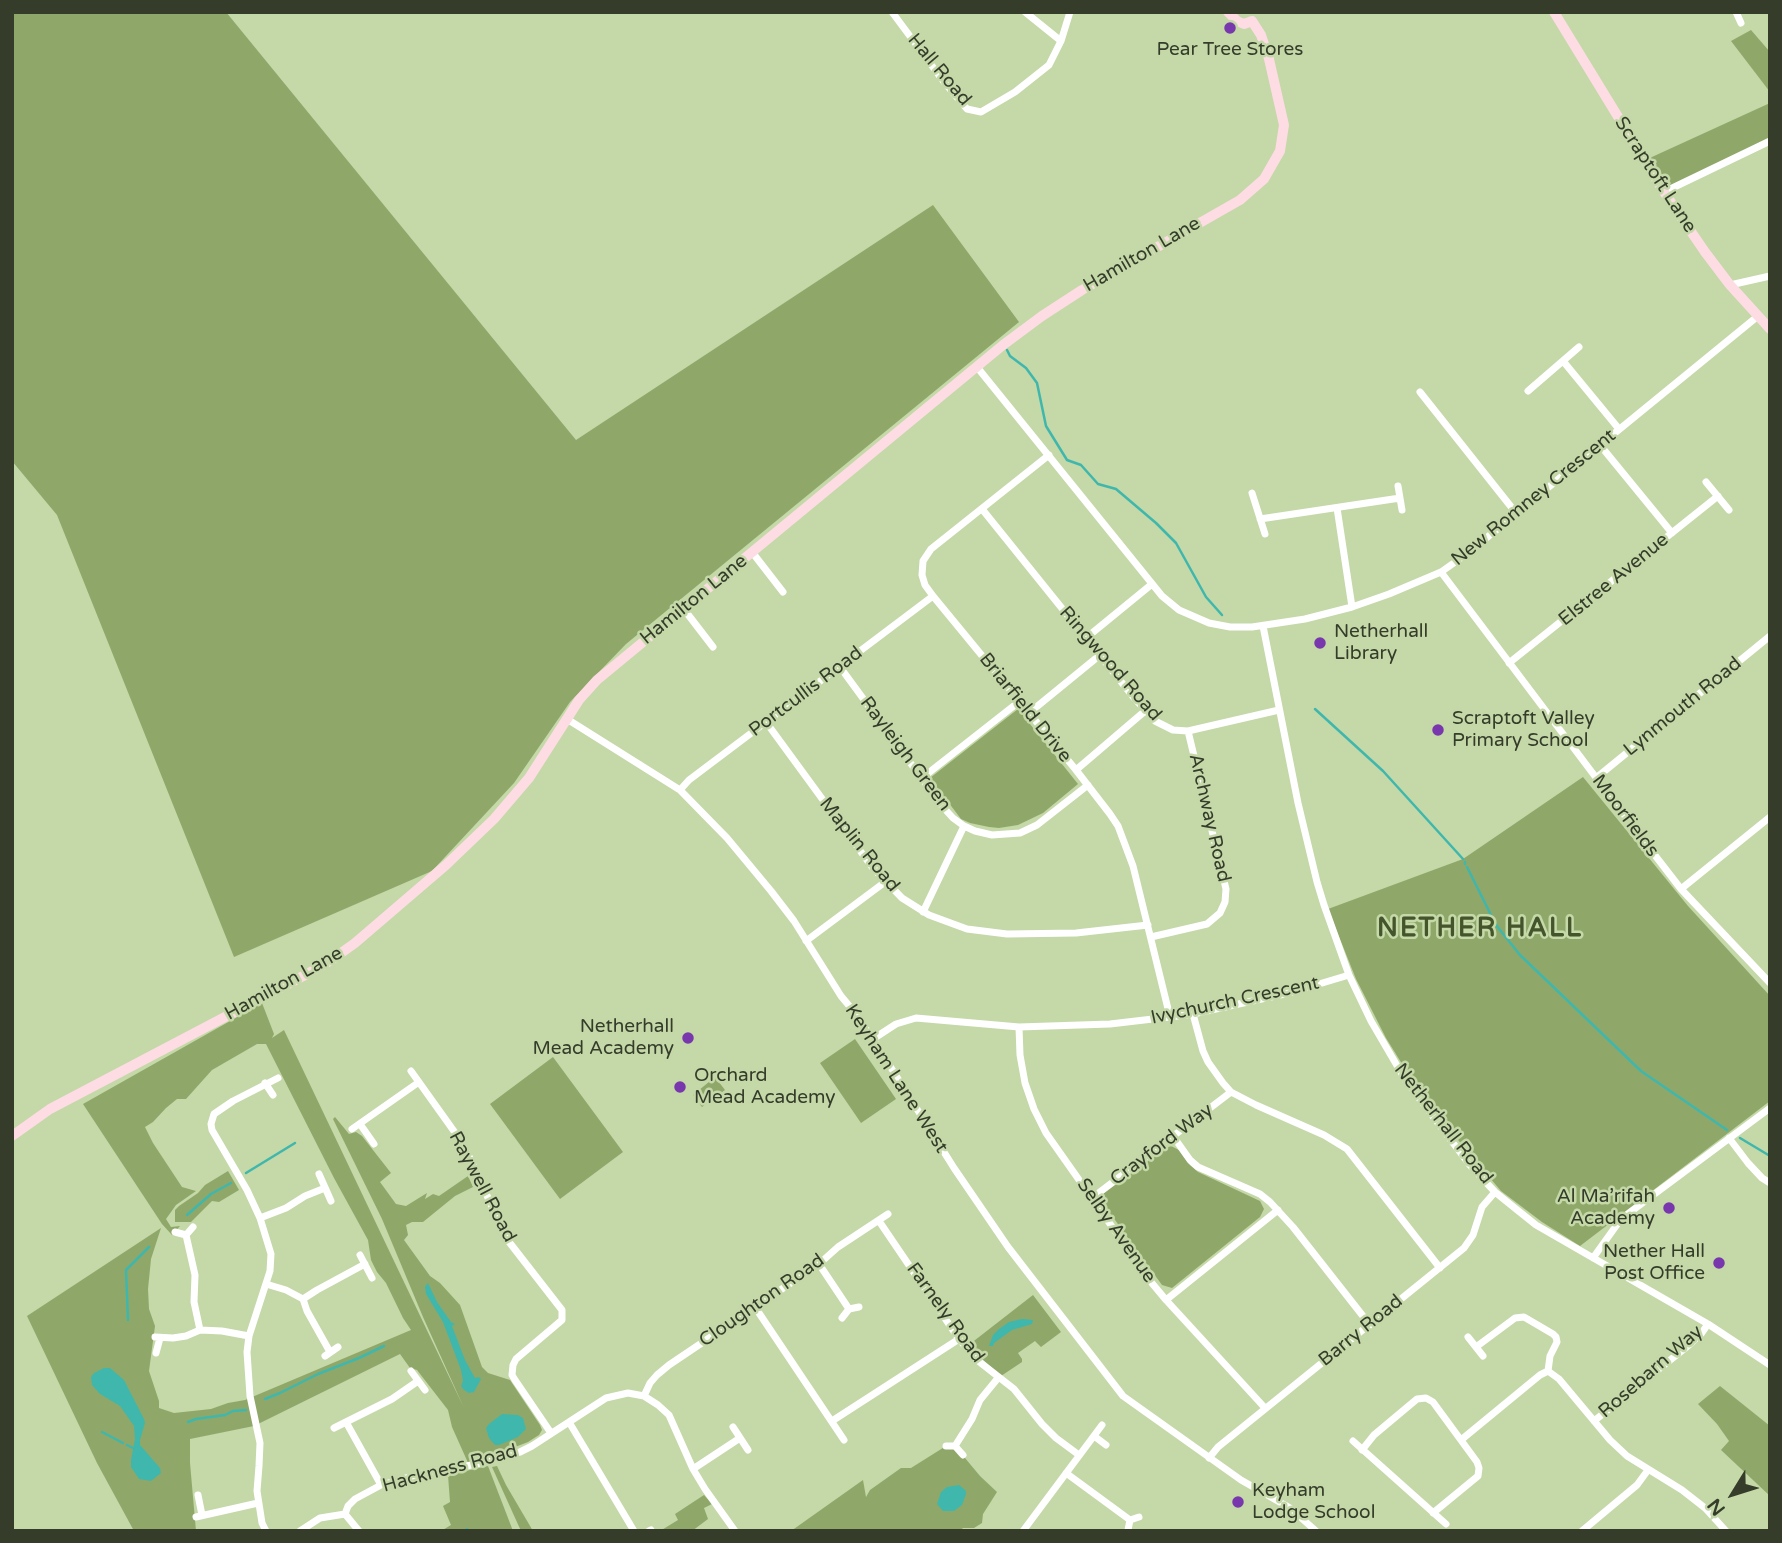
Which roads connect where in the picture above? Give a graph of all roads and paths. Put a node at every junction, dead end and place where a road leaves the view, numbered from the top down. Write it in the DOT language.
graph roads {
  1 [pos="892,12"];
  2 [pos="1025,12"];
  3 [pos="1070,12"];
  4 [pos="1228,12"];
  5 [pos="1260,12"];
  6 [pos="1555,12"];
  7 [pos="1736,12"];
  8 [pos="1252,21"];
  9 [pos="1741,23"];
  10 [pos="1061,41"];
  11 [pos="1770,141"];
  12 [pos="1664,192"];
  13 [pos="1770,276"];
  14 [pos="1730,285"];
  15 [pos="1758,316"];
  16 [pos="1770,328"];
  17 [pos="1579,347"];
  18 [pos="1563,361"];
  19 [pos="977,367"];
  20 [pos="1528,391"];
  21 [pos="1420,392"];
  22 [pos="1619,429"];
  23 [pos="1600,445"];
  24 [pos="1049,455"];
  25 [pos="1706,482"];
  26 [pos="1398,486"];
  27 [pos="1252,493"];
  28 [pos="1718,496"];
  29 [pos="1400,498"];
  30 [pos="1337,508"];
  31 [pos="982,509"];
  32 [pos="1402,510"];
  33 [pos="1729,510"];
  34 [pos="1516,513"];
  35 [pos="1260,519"];
  36 [pos="1672,533"];
  37 [pos="1265,534"];
  38 [pos="752,552"];
  39 [pos="1441,572"];
  40 [pos="1152,584"];
  41 [pos="783,592"];
  42 [pos="933,596"];
  43 [pos="1352,607"];
  44 [pos="683,608"];
  45 [pos="1263,626"];
  46 [pos="1770,636"];
  47 [pos="1086,638"];
  48 [pos="713,647"];
  49 [pos="1100,655"];
  50 [pos="1510,663"];
  51 [pos="840,667"];
  52 [pos="1020,701"];
  53 [pos="1279,710"];
  54 [pos="1145,711"];
  55 [pos="1029,713"];
  56 [pos="567,719"];
  57 [pos="766,722"];
  58 [pos="1188,731"];
  59 [pos="1076,770"];
  60 [pos="922,778"];
  61 [pos="1596,778"];
  62 [pos="1087,785"];
  63 [pos="680,790"];
  64 [pos="1770,817"];
  65 [pos="964,826"];
  66 [pos="886,883"];
  67 [pos="1681,889"];
  68 [pos="923,912"];
  69 [pos="1148,925"];
  70 [pos="1151,937"];
  71 [pos="806,940"];
  72 [pos="1349,975"];
  73 [pos="1770,983"];
  74 [pos="1193,1014"];
  75 [pos="1170,1017"];
  76 [pos="1019,1027"];
  77 [pos="873,1039"];
  78 [pos="411,1071"];
  79 [pos="278,1078"];
  80 [pos="419,1082"];
  81 [pos="265,1083"];
  82 [pos="1231,1091"];
  83 [pos="273,1095"];
  84 [pos="1770,1108"];
  85 [pos="360,1124"];
  86 [pos="352,1129"];
  87 [pos="12,1136"];
  88 [pos="1173,1136"];
  89 [pos="1729,1138"];
  90 [pos="374,1144"];
  91 [pos="319,1174"];
  92 [pos="1770,1183"];
  93 [pos="325,1188"];
  94 [pos="1495,1192"];
  95 [pos="1092,1198"];
  96 [pos="331,1200"];
  97 [pos="1278,1210"];
  98 [pos="888,1214"];
  99 [pos="260,1218"];
  100 [pos="879,1220"];
  101 [pos="193,1227"];
  102 [pos="175,1232"];
  103 [pos="186,1235"];
  104 [pos="360,1255"];
  105 [pos="1593,1258"];
  106 [pos="819,1264"];
  107 [pos="365,1265"];
  108 [pos="1440,1268"];
  109 [pos="372,1278"];
  110 [pos="266,1284"];
  111 [pos="303,1299"];
  112 [pos="1166,1300"];
  113 [pos="755,1307"];
  114 [pos="859,1307"];
  115 [pos="849,1309"];
  116 [pos="842,1318"];
  117 [pos="1708,1324"];
  118 [pos="1370,1325"];
  119 [pos="200,1330"];
  120 [pos="249,1336"];
  121 [pos="1468,1337"];
  122 [pos="959,1339"];
  123 [pos="1476,1347"];
  124 [pos="331,1351"];
  125 [pos="156,1353"];
  126 [pos="1483,1356"];
  127 [pos="1770,1365"];
  128 [pos="411,1371"];
  129 [pos="1548,1371"];
  130 [pos="998,1378"];
  131 [pos="418,1381"];
  132 [pos="425,1390"];
  133 [pos="644,1396"];
  134 [pos="1265,1408"];
  135 [pos="832,1421"];
  136 [pos="1594,1421"];
  137 [pos="346,1422"];
  138 [pos="569,1422"];
  139 [pos="1102,1425"];
  140 [pos="733,1427"];
  141 [pos="334,1428"];
  142 [pos="551,1433"];
  143 [pos="1094,1436"];
  144 [pos="740,1438"];
  145 [pos="844,1440"];
  146 [pos="1461,1440"];
  147 [pos="1353,1441"];
  148 [pos="1106,1445"];
  149 [pos="946,1446"];
  150 [pos="955,1446"];
  151 [pos="748,1450"];
  152 [pos="1362,1450"];
  153 [pos="962,1455"];
  154 [pos="1079,1455"];
  155 [pos="1209,1458"];
  156 [pos="693,1469"];
  157 [pos="1648,1470"];
  158 [pos="1066,1473"];
  159 [pos="381,1485"];
  160 [pos="198,1495"];
  161 [pos="258,1503"];
  162 [pos="1433,1513"];
  163 [pos="345,1514"];
  164 [pos="1139,1517"];
  165 [pos="1130,1520"];
  166 [pos="1446,1524"];
  167 [pos="1128,1530"];
  168 [pos="266,1531"];
  169 [pos="300,1531"];
  170 [pos="359,1531"];
  171 [pos="634,1531"];
  172 [pos="735,1531"];
  173 [pos="1023,1531"];
  174 [pos="1316,1531"];
  175 [pos="1582,1531"];
  176 [pos="1726,1531"];
  1 -- 10 [label="street, Hall Road"];
  2 -- 10 [label="street"];
  3 -- 10 [label="street, Hall Road"];
  4 -- 8 [label="street"];
  5 -- 8 [label="street"];
  6 -- 12 [label="street, Scraptoft Lane"];
  7 -- 9 [label="street"];
  8 -- 19 [label="street, Hamilton Lane"];
  11 -- 12 [label="street"];
  12 -- 14 [label="street, Scraptoft Lane"];
  13 -- 14 [label="street"];
  14 -- 15 [label="street, Scraptoft Lane"];
  15 -- 16 [label="street, Scraptoft Lane"];
  15 -- 22 [label="street, New Romney Crescent"];
  17 -- 18 [label="street"];
  18 -- 20 [label="street"];
  18 -- 22 [label="street"];
  19 -- 24 [label="street, New Romney Crescent"];
  19 -- 38 [label="street, Hamilton Lane"];
  21 -- 34 [label="street"];
  22 -- 23 [label="street, New Romney Crescent"];
  23 -- 34 [label="street, New Romney Crescent"];
  23 -- 36 [label="street"];
  24 -- 31 [label="street, Briarfield Drive"];
  24 -- 40 [label="street, New Romney Crescent"];
  25 -- 28 [label="street"];
  26 -- 29 [label="street"];
  27 -- 35 [label="street"];
  28 -- 33 [label="street"];
  28 -- 36 [label="street, Elstree Avenue"];
  29 -- 30 [label="street"];
  29 -- 32 [label="street"];
  30 -- 35 [label="street"];
  30 -- 43 [label="street"];
  31 -- 42 [label="street, Briarfield Drive"];
  31 -- 47 [label="street, Ringwood Road"];
  34 -- 39 [label="street, New Romney Crescent"];
  35 -- 37 [label="street"];
  36 -- 50 [label="street, Elstree Avenue"];
  38 -- 41 [label="street"];
  38 -- 44 [label="street, Hamilton Lane"];
  39 -- 43 [label="street, New Romney Crescent"];
  39 -- 50 [label="street, Moorfields"];
  40 -- 45 [label="street, New Romney Crescent"];
  40 -- 47 [label="street"];
  42 -- 51 [label="street, Portcullis Road"];
  42 -- 52 [label="street, Briarfield Drive"];
  43 -- 45 [label="street, New Romney Crescent"];
  44 -- 48 [label="street"];
  44 -- 56 [label="street, Hamilton Lane"];
  45 -- 53 [label="street, Netherhall Road"];
  46 -- 61 [label="street, Lynmouth Road"];
  47 -- 49 [label="street, Ringwood Road"];
  49 -- 54 [label="street, Ringwood Road"];
  49 -- 55 [label="street"];
  50 -- 61 [label="street, Moorfields"];
  51 -- 57 [label="street, Portcullis Road"];
  51 -- 60 [label="street, Rayleigh Green"];
  52 -- 55 [label="street, Briarfield Drive"];
  52 -- 60 [label="street"];
  53 -- 58 [label="street, Ringwood Road"];
  53 -- 72 [label="street, Netherhall Road"];
  54 -- 58 [label="street, Ringwood Road"];
  54 -- 59 [label="street"];
  55 -- 59 [label="street, Briarfield Drive"];
  56 -- 63 [label="street, Keyham Lane West"];
  56 -- 87 [label="street, Hamilton Lane"];
  57 -- 63 [label="street, Portcullis Road"];
  57 -- 66 [label="street, Maplin Road"];
  58 -- 70 [label="street, Archway Road"];
  59 -- 62 [label="street, Briarfield Drive"];
  60 -- 65 [label="street, Rayleigh Green"];
  61 -- 67 [label="street, Moorfields"];
  62 -- 65 [label="street, Rayleigh Green"];
  62 -- 69 [label="street, Briarfield Drive"];
  63 -- 71 [label="street, Keyham Lane West"];
  64 -- 67 [label="street"];
  65 -- 68 [label="street"];
  66 -- 68 [label="street, Maplin Road"];
  66 -- 71 [label="street"];
  67 -- 73 [label="street, Moorfields"];
  68 -- 69 [label="street, Maplin Road"];
  69 -- 70 [label="street, Briarfield Drive"];
  70 -- 75 [label="street, Briarfield Drive"];
  71 -- 77 [label="street, Keyham Lane West"];
  72 -- 74 [label="street, Ivychurch Crescent"];
  72 -- 94 [label="street, Netherhall Road"];
  74 -- 75 [label="street, Ivychurch Crescent"];
  74 -- 82 [label="street"];
  75 -- 76 [label="street, Ivychurch Crescent"];
  76 -- 77 [label="street, Ivychurch Crescent"];
  76 -- 95 [label="street, Selby Avenue"];
  77 -- 155 [label="street, Keyham Lane West"];
  78 -- 80 [label="street, Raywell Road"];
  79 -- 81 [label="street"];
  80 -- 85 [label="street"];
  80 -- 142 [label="street, Raywell Road"];
  81 -- 83 [label="street"];
  81 -- 99 [label="street"];
  82 -- 88 [label="street, Crayford Way"];
  82 -- 108 [label="street"];
  84 -- 89 [label="street"];
  85 -- 86 [label="street"];
  85 -- 90 [label="street"];
  88 -- 95 [label="street, Crayford Way"];
  88 -- 97 [label="street"];
  89 -- 92 [label="street"];
  89 -- 105 [label="street"];
  91 -- 93 [label="street"];
  93 -- 96 [label="street"];
  93 -- 99 [label="street"];
  94 -- 105 [label="street, Netherhall Road"];
  94 -- 108 [label="street, Barry Road"];
  95 -- 112 [label="street, Selby Avenue"];
  97 -- 112 [label="street"];
  97 -- 118 [label="street"];
  98 -- 100 [label="street, Cloughton Road"];
  99 -- 110 [label="street"];
  100 -- 106 [label="street, Cloughton Road"];
  100 -- 122 [label="street, Farnely Road"];
  101 -- 103 [label="street"];
  102 -- 103 [label="street"];
  103 -- 119 [label="street"];
  104 -- 107 [label="street"];
  105 -- 117 [label="street, Netherhall Road"];
  106 -- 113 [label="street, Cloughton Road"];
  106 -- 115 [label="street"];
  107 -- 109 [label="street"];
  107 -- 111 [label="street"];
  108 -- 118 [label="street, Barry Road"];
  110 -- 111 [label="street"];
  110 -- 120 [label="street"];
  111 -- 124 [label="street"];
  112 -- 134 [label="street, Selby Avenue"];
  113 -- 133 [label="street, Cloughton Road"];
  113 -- 135 [label="street"];
  114 -- 115 [label="street"];
  115 -- 116 [label="street"];
  117 -- 127 [label="street, Netherhall Road"];
  117 -- 136 [label="street, Rosebarn Way"];
  118 -- 134 [label="street, Barry Road"];
  119 -- 120 [label="street"];
  119 -- 125 [label="street"];
  120 -- 161 [label="street"];
  121 -- 123 [label="street"];
  122 -- 130 [label="street, Farnely Road"];
  122 -- 135 [label="street"];
  123 -- 126 [label="street"];
  123 -- 129 [label="street"];
  128 -- 131 [label="street"];
  129 -- 136 [label="street"];
  129 -- 146 [label="street"];
  130 -- 150 [label="street"];
  130 -- 154 [label="street, Farnely Road"];
  131 -- 132 [label="street"];
  131 -- 137 [label="street"];
  133 -- 138 [label="street, Hackness Road"];
  133 -- 156 [label="street"];
  134 -- 155 [label="street, Barry Road"];
  135 -- 145 [label="street"];
  136 -- 157 [label="street"];
  137 -- 141 [label="street"];
  137 -- 159 [label="street"];
  138 -- 142 [label="street, Hackness Road"];
  138 -- 171 [label="street"];
  139 -- 143 [label="street"];
  140 -- 144 [label="street"];
  142 -- 159 [label="street, Hackness Road"];
  143 -- 148 [label="street"];
  143 -- 154 [label="street"];
  144 -- 151 [label="street"];
  144 -- 156 [label="street"];
  146 -- 152 [label="street"];
  146 -- 162 [label="street"];
  147 -- 152 [label="street"];
  149 -- 150 [label="street"];
  150 -- 153 [label="street"];
  152 -- 162 [label="street"];
  154 -- 158 [label="street"];
  155 -- 174 [label="street, Keyham Lane West"];
  156 -- 172 [label="street"];
  157 -- 175 [label="street"];
  157 -- 176 [label="street"];
  158 -- 165 [label="street"];
  158 -- 173 [label="street"];
  159 -- 163 [label="street, Hackness Road"];
  160 -- 161 [label="street"];
  161 -- 168 [label="street"];
  162 -- 166 [label="street"];
  163 -- 169 [label="street, Hackness Road"];
  163 -- 170 [label="street"];
  164 -- 165 [label="street"];
  165 -- 167 [label="street"];
}
